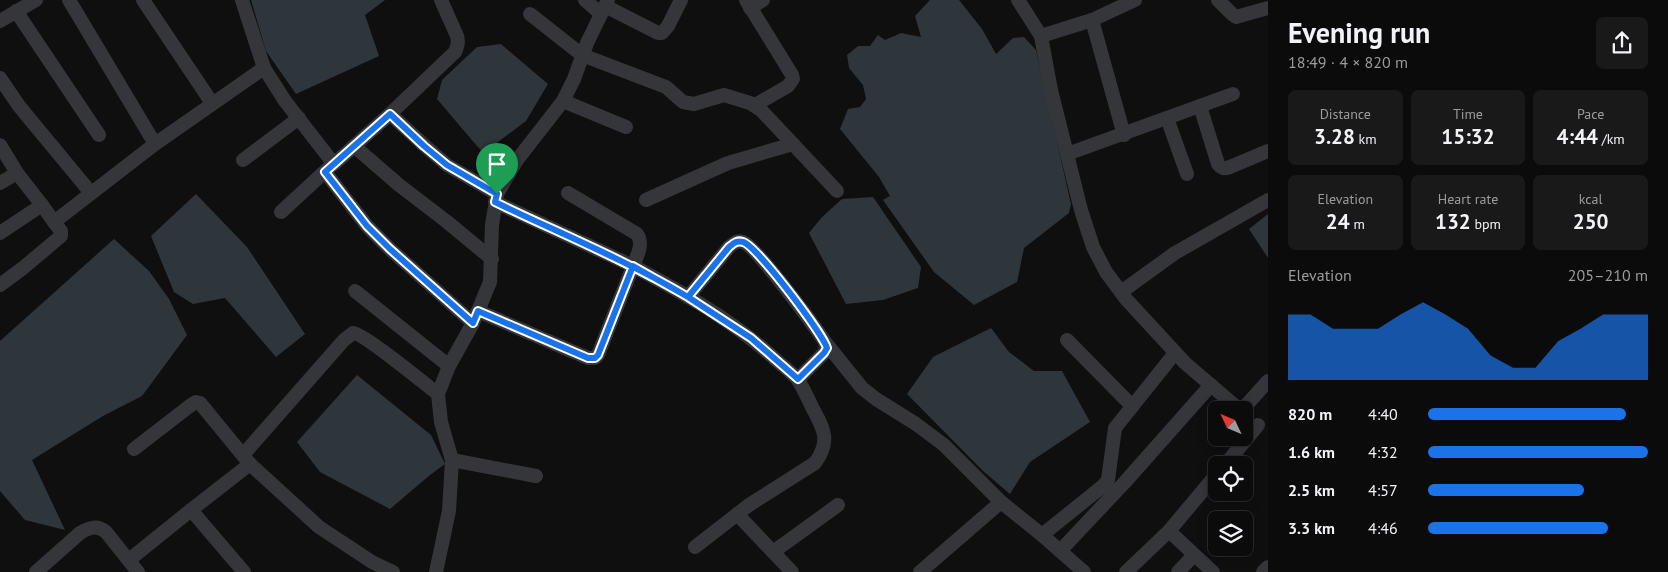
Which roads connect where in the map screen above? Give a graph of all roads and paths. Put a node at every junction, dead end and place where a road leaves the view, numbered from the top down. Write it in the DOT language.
graph roads {
  1 [pos="36,0"];
  2 [pos="69,0"];
  3 [pos="143,0"];
  4 [pos="242,0"];
  5 [pos="441,0"];
  6 [pos="585,0"];
  7 [pos="681,0"];
  8 [pos="763,0"];
  9 [pos="1018,0"];
  10 [pos="1135,0"];
  11 [pos="1218,0"];
  12 [pos="748,4"];
  13 [pos="605,7"];
  14 [pos="1268,8"];
  15 [pos="16,11"];
  16 [pos="530,14"];
  17 [pos="1092,20"];
  18 [pos="0,21"];
  19 [pos="1040,36"];
  20 [pos="582,55"];
  21 [pos="264,68"];
  22 [pos="0,78"];
  23 [pos="1233,94"];
  24 [pos="563,101"];
  25 [pos="212,103"];
  26 [pos="755,106"];
  27 [pos="1200,106"];
  28 [pos="390,114"];
  29 [pos="299,118"];
  30 [pos="1167,118"];
  31 [pos="626,126"];
  32 [pos="1124,134"];
  33 [pos="99,136"];
  34 [pos="155,144"];
  35 [pos="793,144"];
  36 [pos="0,145"];
  37 [pos="354,146"];
  38 [pos="1268,151"];
  39 [pos="1067,154"];
  40 [pos="243,160"];
  41 [pos="330,168"];
  42 [pos="17,172"];
  43 [pos="1187,174"];
  44 [pos="0,183"];
  45 [pos="837,191"];
  46 [pos="91,193"];
  47 [pos="568,193"];
  48 [pos="496,198"];
  49 [pos="646,200"];
  50 [pos="1268,200"];
  51 [pos="42,205"];
  52 [pos="281,212"];
  53 [pos="54,222"];
  54 [pos="0,233"];
  55 [pos="492,259"];
  56 [pos="633,266"];
  57 [pos="0,285"];
  58 [pos="355,291"];
  59 [pos="1120,292"];
  60 [pos="688,297"];
  61 [pos="476,317"];
  62 [pos="1067,340"];
  63 [pos="825,342"];
  64 [pos="1175,353"];
  65 [pos="449,366"];
  66 [pos="798,379"];
  67 [pos="1268,381"];
  68 [pos="1211,385"];
  69 [pos="438,394"];
  70 [pos="1230,401"];
  71 [pos="1251,401"];
  72 [pos="1132,406"];
  73 [pos="1253,420"];
  74 [pos="1263,428"];
  75 [pos="134,449"];
  76 [pos="1234,456"];
  77 [pos="247,459"];
  78 [pos="452,460"];
  79 [pos="536,476"];
  80 [pos="1208,485"];
  81 [pos="1001,502"];
  82 [pos="838,505"];
  83 [pos="191,510"];
  84 [pos="737,514"];
  85 [pos="1169,531"];
  86 [pos="1042,535"];
  87 [pos="695,547"];
  88 [pos="1060,551"];
  89 [pos="774,552"];
  90 [pos="1194,554"];
  91 [pos="130,560"];
  92 [pos="1268,567"];
  93 [pos="36,572"];
  94 [pos="138,572"];
  95 [pos="244,572"];
  96 [pos="393,572"];
  97 [pos="436,572"];
  98 [pos="792,572"];
  99 [pos="920,572"];
  100 [pos="1084,572"];
  101 [pos="1126,572"];
  102 [pos="1178,572"];
  103 [pos="1213,572"];
  104 [pos="1263,572"];
  1 -- 15 [label="street"];
  2 -- 34 [label="street"];
  3 -- 25 [label="street"];
  4 -- 21 [label="street"];
  5 -- 28 [label="street"];
  6 -- 13 [label="street"];
  7 -- 13 [label="street"];
  8 -- 12 [label="street"];
  9 -- 19 [label="street"];
  10 -- 17 [label="street"];
  11 -- 14 [label="street"];
  12 -- 26 [label="street"];
  13 -- 20 [label="street"];
  15 -- 18 [label="street"];
  15 -- 33 [label="street"];
  16 -- 20 [label="street"];
  17 -- 19 [label="street"];
  17 -- 32 [label="street"];
  19 -- 39 [label="street"];
  20 -- 24 [label="street"];
  20 -- 26 [label="street"];
  21 -- 25 [label="street"];
  21 -- 29 [label="street"];
  22 -- 46 [label="street"];
  23 -- 27 [label="street"];
  24 -- 31 [label="street"];
  24 -- 48 [label="street"];
  25 -- 34 [label="street"];
  26 -- 35 [label="street"];
  27 -- 30 [label="street"];
  27 -- 38 [label="street"];
  28 -- 37 [label="street"];
  28 -- 48 [label="street"];
  29 -- 40 [label="street"];
  29 -- 41 [label="street"];
  30 -- 32 [label="street"];
  30 -- 43 [label="street"];
  32 -- 39 [label="street"];
  34 -- 46 [label="street"];
  35 -- 45 [label="street"];
  35 -- 49 [label="street"];
  36 -- 42 [label="street"];
  37 -- 41 [label="street"];
  37 -- 55 [label="street"];
  39 -- 59 [label="street"];
  41 -- 52 [label="street"];
  41 -- 61 [label="street"];
  42 -- 44 [label="street"];
  42 -- 51 [label="street"];
  46 -- 53 [label="street"];
  47 -- 56 [label="street"];
  48 -- 55 [label="street"];
  48 -- 56 [label="street"];
  50 -- 59 [label="street"];
  51 -- 53 [label="street"];
  51 -- 54 [label="street"];
  53 -- 57 [label="street"];
  55 -- 61 [label="street"];
  56 -- 60 [label="street"];
  56 -- 61 [label="street"];
  58 -- 65 [label="street"];
  59 -- 64 [label="street"];
  60 -- 63 [label="street"];
  60 -- 66 [label="street"];
  61 -- 65 [label="street"];
  62 -- 72 [label="street"];
  63 -- 66 [label="street"];
  63 -- 81 [label="street"];
  64 -- 68 [label="street"];
  64 -- 72 [label="street"];
  65 -- 69 [label="street"];
  66 -- 84 [label="street"];
  67 -- 71 [label="street"];
  68 -- 70 [label="street"];
  68 -- 88 [label="street"];
  69 -- 77 [label="street"];
  69 -- 78 [label="street"];
  72 -- 86 [label="street"];
  73 -- 74 [label="street"];
  74 -- 76 [label="street"];
  75 -- 77 [label="street"];
  77 -- 83 [label="street"];
  77 -- 96 [label="street"];
  78 -- 79 [label="street"];
  78 -- 97 [label="street"];
  80 -- 85 [label="street"];
  81 -- 86 [label="street"];
  81 -- 99 [label="street"];
  82 -- 89 [label="street"];
  83 -- 91 [label="street"];
  83 -- 95 [label="street"];
  84 -- 87 [label="street"];
  84 -- 89 [label="street"];
  85 -- 90 [label="street"];
  85 -- 101 [label="street"];
  86 -- 88 [label="street"];
  88 -- 100 [label="street"];
  89 -- 98 [label="street"];
  90 -- 102 [label="street"];
  90 -- 103 [label="street"];
  91 -- 93 [label="street"];
  91 -- 94 [label="street"];
  92 -- 104 [label="street"];
}
